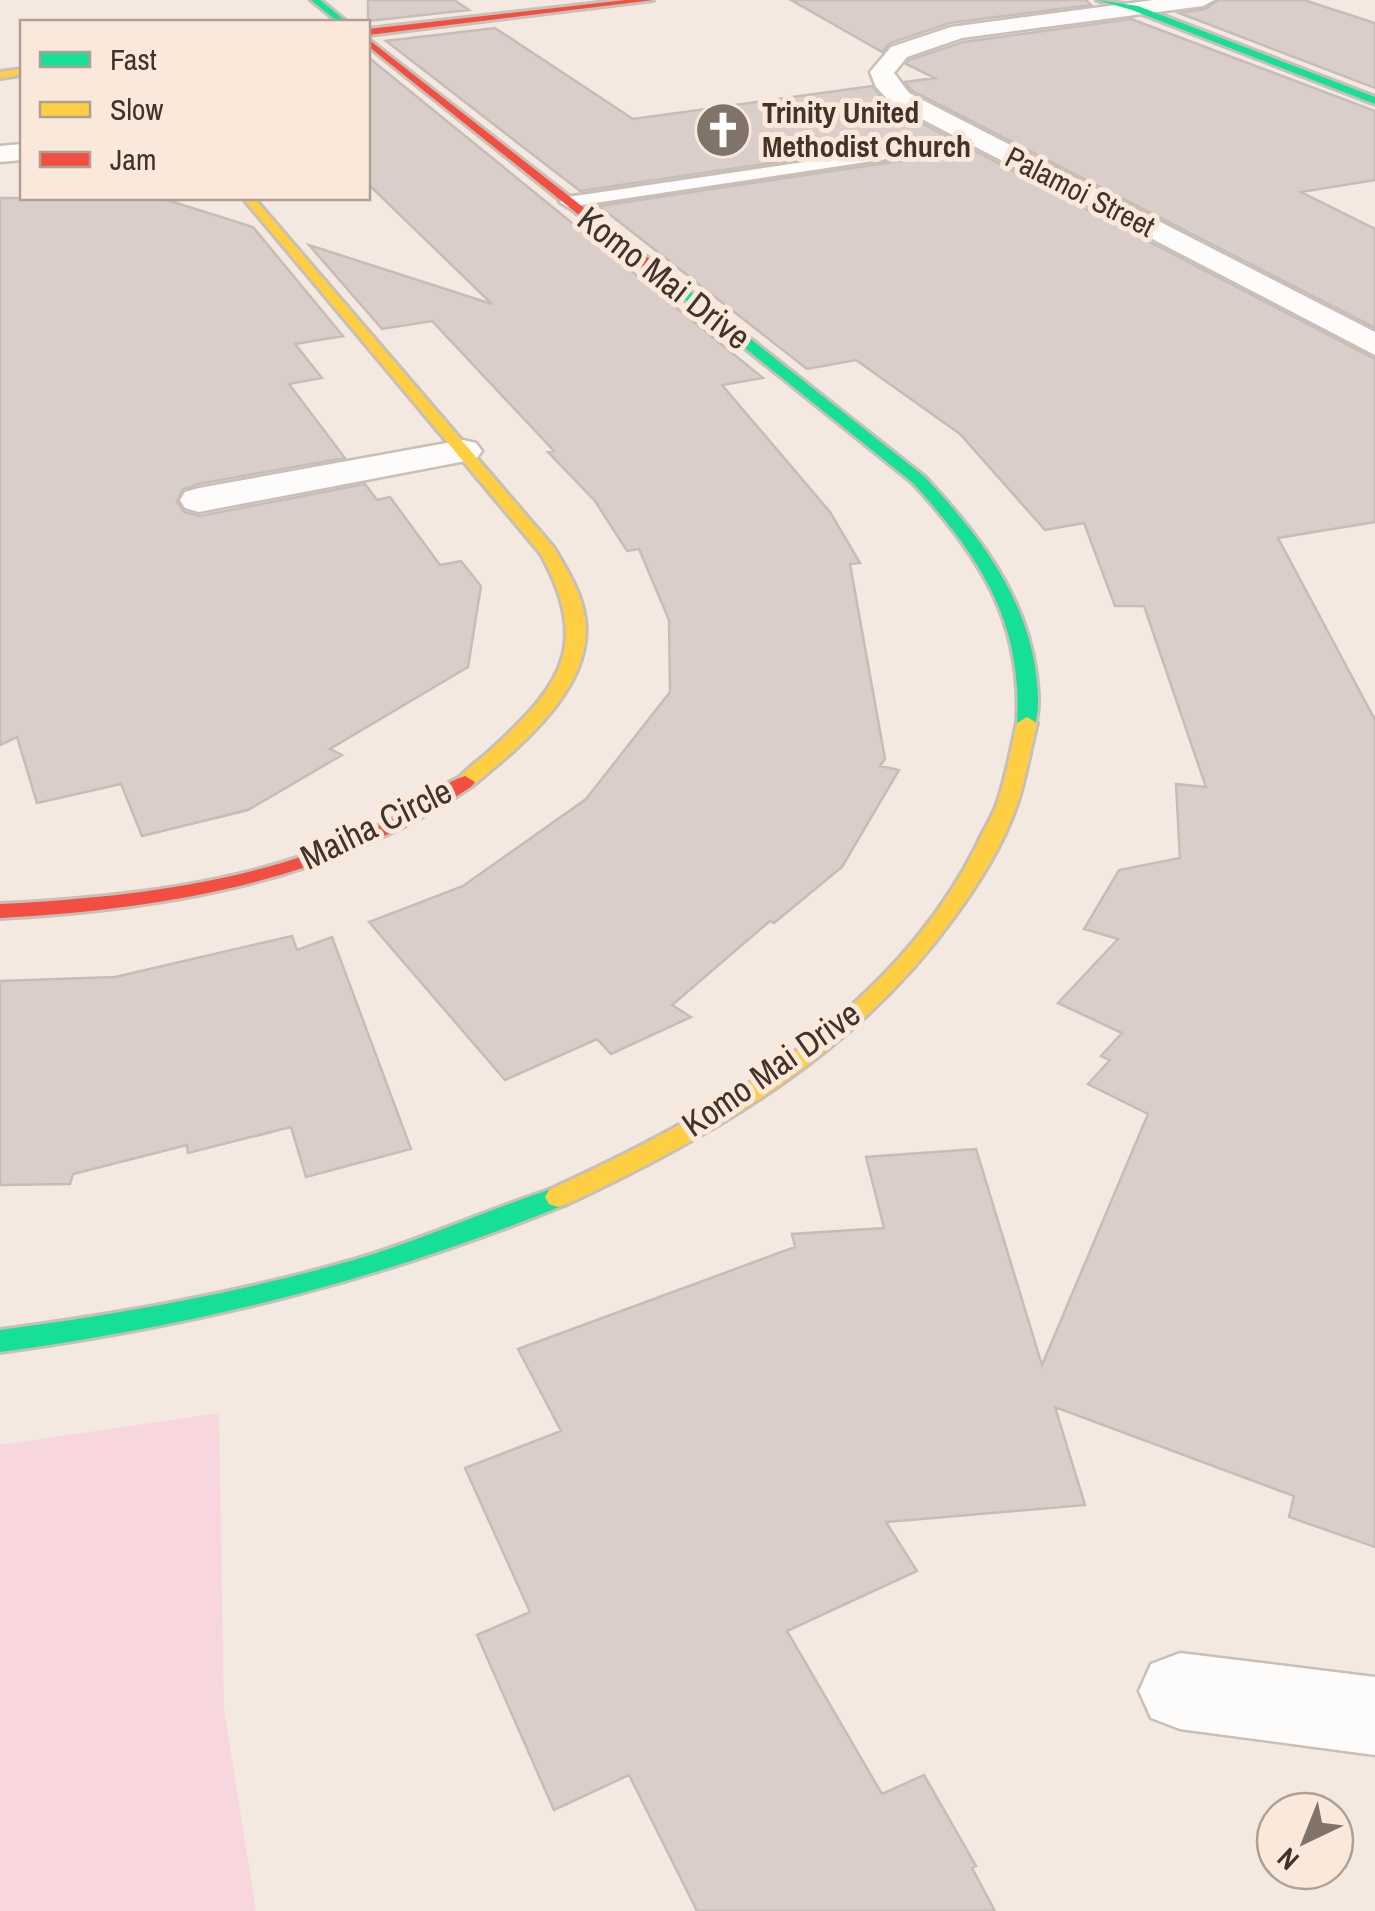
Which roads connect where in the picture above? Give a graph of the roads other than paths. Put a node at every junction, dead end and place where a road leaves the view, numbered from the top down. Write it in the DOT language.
graph roads {
  1 [pos="315,0"];
  2 [pos="648,0"];
  3 [pos="1100,0"];
  4 [pos="1203,0"];
  5 [pos="1129,4"];
  6 [pos="340,20"];
  7 [pos="370,32"];
  8 [pos="370,44"];
  9 [pos="1375,101"];
  10 [pos="980,140"];
  11 [pos="250,200"];
  12 [pos="568,202"];
  13 [pos="1375,344"];
  14 [pos="462,451"];
  15 [pos="199,500"];
  16 [pos="0,911"];
  17 [pos="0,1341"];
  18 [pos="1180,1691"];
  19 [pos="1375,1716"];
  1 -- 6 [label="main road"];
  2 -- 7 [label="main road"];
  3 -- 5 [label="main road"];
  4 -- 5 [label="street, Palamoi Street"];
  5 -- 9 [label="main road"];
  5 -- 10 [label="street, Palamoi Street"];
  8 -- 12 [label="main road, Komo Mai Drive"];
  10 -- 12 [label="lane"];
  10 -- 13 [label="street, Palamoi Street"];
  11 -- 14 [label="main road, Maiha Circle"];
  12 -- 17 [label="main road, Komo Mai Drive"];
  14 -- 15 [label="street"];
  14 -- 16 [label="main road, Maiha Circle"];
  18 -- 19 [label="street"];
}
